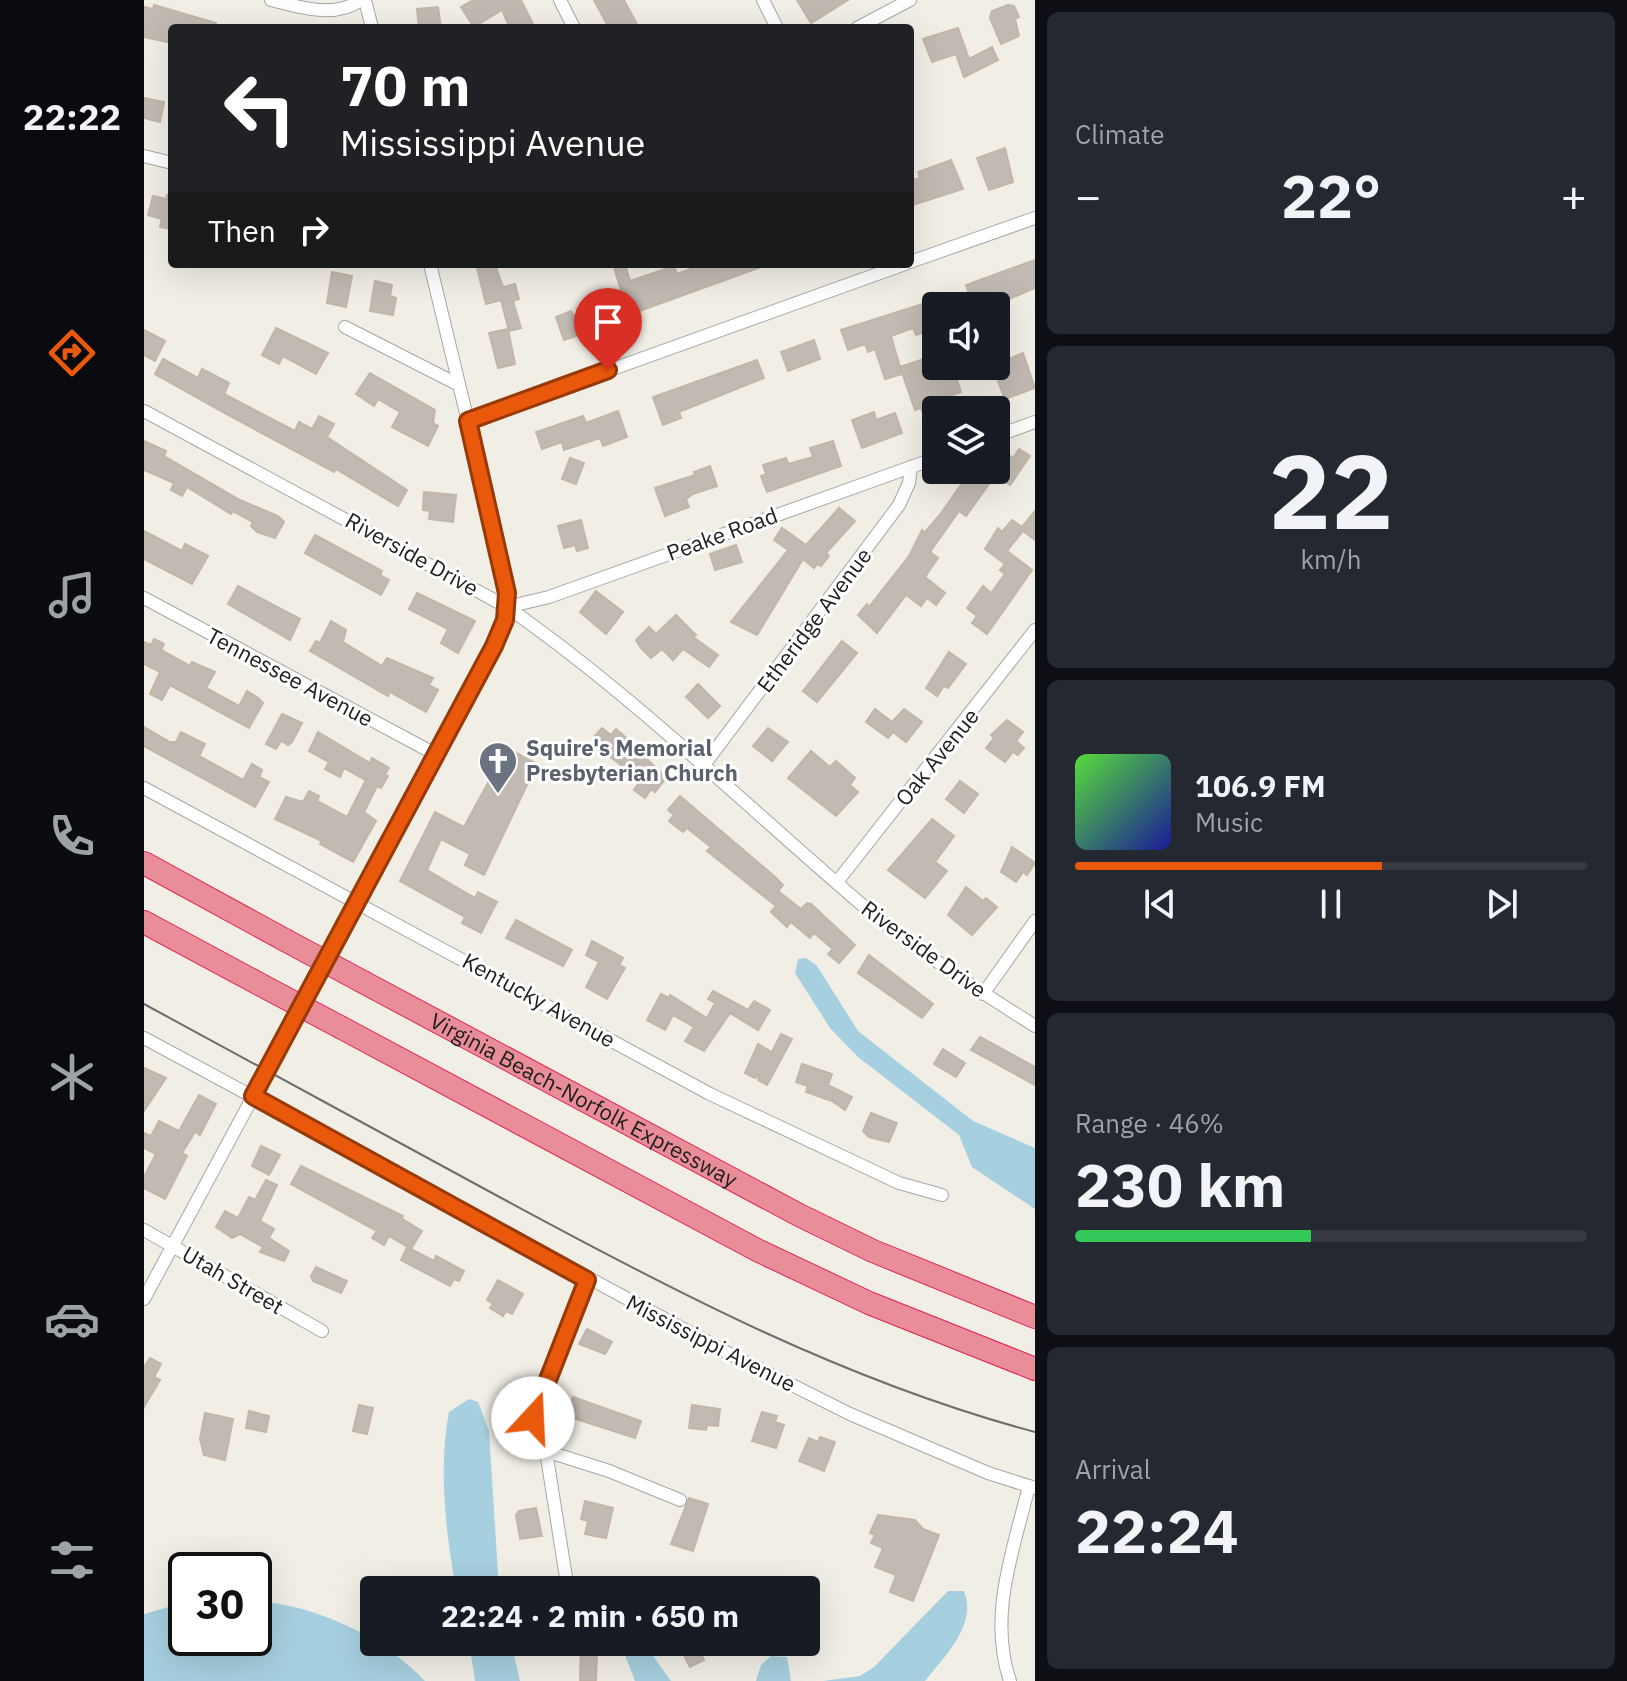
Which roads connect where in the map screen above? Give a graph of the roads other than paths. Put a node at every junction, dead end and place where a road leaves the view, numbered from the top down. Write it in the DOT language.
graph roads {
  1 [pos="271,0"];
  2 [pos="363,0"];
  3 [pos="560,0"];
  4 [pos="763,0"];
  5 [pos="910,0"];
  6 [pos="371,24"];
  7 [pos="572,24"];
  8 [pos="775,24"];
  9 [pos="865,24"];
  10 [pos="144,156"];
  11 [pos="168,162"];
  12 [pos="1035,218"];
  13 [pos="914,261"];
  14 [pos="431,268"];
  15 [pos="894,268"];
  16 [pos="345,327"];
  17 [pos="459,385"];
  18 [pos="144,411"];
  19 [pos="468,421"];
  20 [pos="1035,422"];
  21 [pos="1010,431"];
  22 [pos="922,463"];
  23 [pos="911,467"];
  24 [pos="144,598"];
  25 [pos="507,607"];
  26 [pos="1035,630"];
  27 [pos="437,755"];
  28 [pos="704,765"];
  29 [pos="144,788"];
  30 [pos="144,863"];
  31 [pos="837,882"];
  32 [pos="358,903"];
  33 [pos="1035,921"];
  34 [pos="144,922"];
  35 [pos="983,994"];
  36 [pos="1035,1026"];
  37 [pos="144,1038"];
  38 [pos="253,1096"];
  39 [pos="942,1195"];
  40 [pos="144,1230"];
  41 [pos="173,1245"];
  42 [pos="587,1280"];
  43 [pos="144,1299"];
  44 [pos="1035,1317"];
  45 [pos="322,1331"];
  46 [pos="1035,1369"];
  47 [pos="546,1451"];
  48 [pos="1032,1487"];
  49 [pos="680,1500"];
  50 [pos="566,1576"];
  51 [pos="1010,1681"];
  1 -- 2 [label="street"];
  2 -- 6 [label="street"];
  3 -- 7 [label="street"];
  4 -- 8 [label="street"];
  5 -- 9 [label="street"];
  10 -- 11 [label="street"];
  12 -- 13 [label="street"];
  14 -- 17 [label="street"];
  15 -- 19 [label="street"];
  16 -- 17 [label="street"];
  17 -- 19 [label="street"];
  18 -- 25 [label="street, Riverside Drive"];
  19 -- 25 [label="street"];
  20 -- 21 [label="street"];
  22 -- 23 [label="street, Peake Road"];
  23 -- 25 [label="street, Peake Road"];
  23 -- 28 [label="street, Etheridge Avenue"];
  24 -- 27 [label="street, Tennessee Avenue"];
  25 -- 27 [label="street"];
  25 -- 28 [label="street, Riverside Drive"];
  26 -- 31 [label="street, Oak Avenue"];
  27 -- 32 [label="street"];
  28 -- 31 [label="street, Riverside Drive"];
  29 -- 32 [label="street, Kentucky Avenue"];
  30 -- 44 [label="highway, Virginia Beach-Norfolk Expressway, bridge"];
  31 -- 35 [label="street, Riverside Drive"];
  32 -- 38 [label="street"];
  32 -- 39 [label="street, Kentucky Avenue"];
  33 -- 35 [label="street"];
  34 -- 46 [label="highway, bridge"];
  35 -- 36 [label="street, Riverside Drive"];
  37 -- 38 [label="street, Mississippi Avenue"];
  38 -- 41 [label="street"];
  38 -- 42 [label="street, Mississippi Avenue"];
  40 -- 41 [label="street, Utah Street"];
  41 -- 43 [label="street"];
  41 -- 45 [label="street, Utah Street"];
  42 -- 47 [label="street"];
  42 -- 48 [label="street, Mississippi Avenue"];
  47 -- 49 [label="street"];
  47 -- 50 [label="street"];
  48 -- 51 [label="street"];
}
